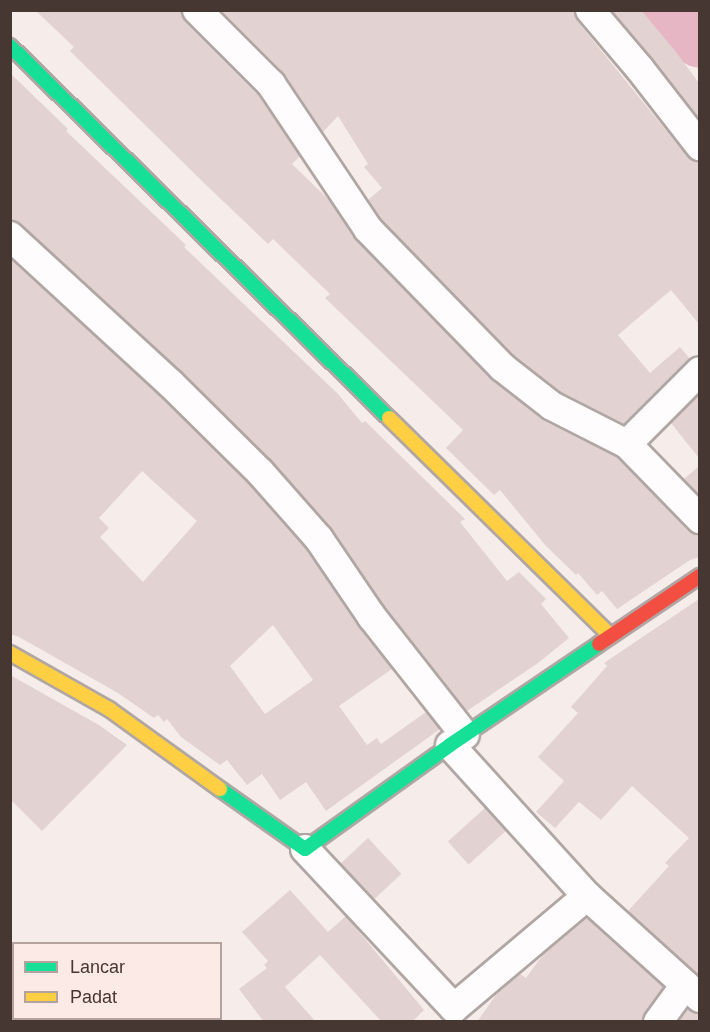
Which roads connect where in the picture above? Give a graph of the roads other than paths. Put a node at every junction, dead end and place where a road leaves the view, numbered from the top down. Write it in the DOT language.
graph roads {
  1 [pos="197,10"];
  2 [pos="590,10"];
  3 [pos="10,46"];
  4 [pos="699,146"];
  5 [pos="10,236"];
  6 [pos="699,371"];
  7 [pos="627,444"];
  8 [pos="699,519"];
  9 [pos="699,576"];
  10 [pos="611,636"];
  11 [pos="10,653"];
  12 [pos="458,740"];
  13 [pos="305,849"];
  14 [pos="587,896"];
  15 [pos="692,991"];
  16 [pos="445,1015"];
  17 [pos="658,1022"];
  1 -- 7 [label="street"];
  2 -- 4 [label="street"];
  3 -- 10 [label="street"];
  5 -- 12 [label="street"];
  6 -- 7 [label="street"];
  7 -- 8 [label="street"];
  9 -- 10 [label="street"];
  10 -- 12 [label="street"];
  11 -- 13 [label="street"];
  12 -- 13 [label="street"];
  12 -- 14 [label="street"];
  13 -- 16 [label="street"];
  14 -- 15 [label="street"];
  14 -- 16 [label="street"];
  15 -- 17 [label="street"];
}
